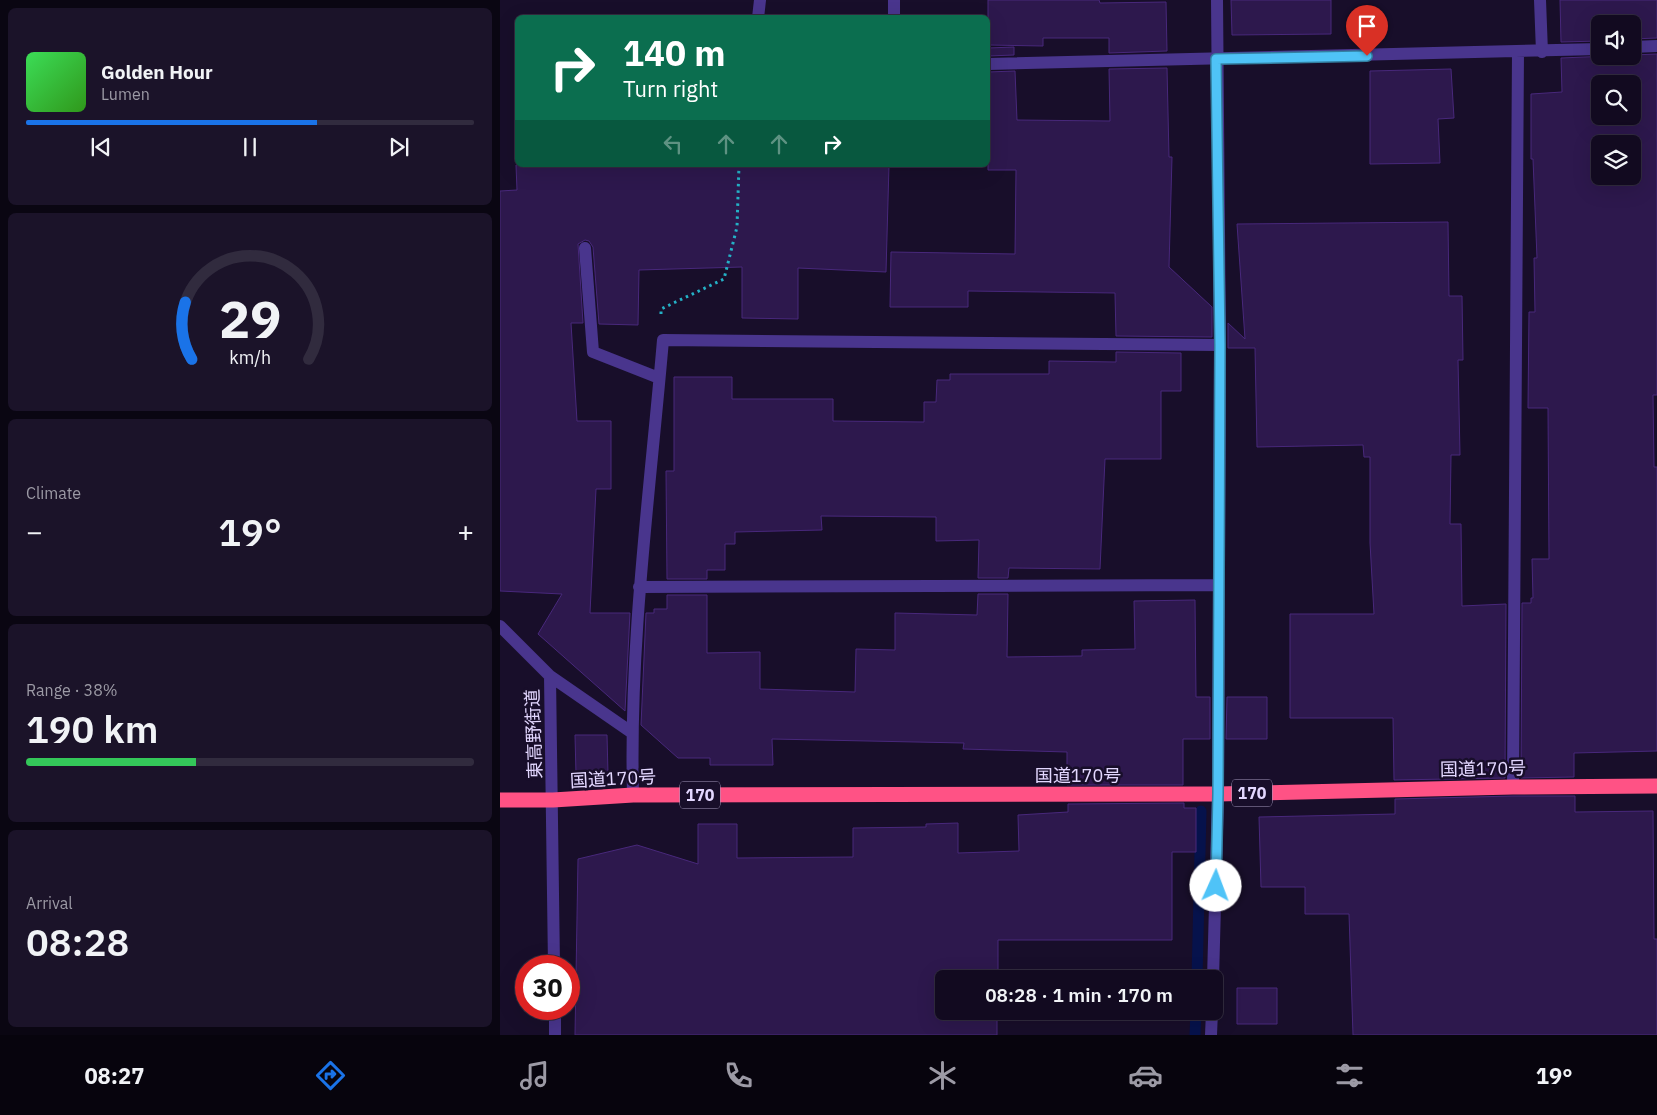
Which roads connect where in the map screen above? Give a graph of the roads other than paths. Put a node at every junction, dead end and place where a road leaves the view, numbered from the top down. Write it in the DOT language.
graph roads {
  1 [pos="760,0"];
  2 [pos="894,0"];
  3 [pos="1217,0"];
  4 [pos="1540,0"];
  5 [pos="758,15"];
  6 [pos="894,15"];
  7 [pos="1657,46"];
  8 [pos="1641,47"];
  9 [pos="1591,49"];
  10 [pos="1518,52"];
  11 [pos="1542,52"];
  12 [pos="1216,59"];
  13 [pos="990,64"];
  14 [pos="585,248"];
  15 [pos="1220,345"];
  16 [pos="659,378"];
  17 [pos="1218,585"];
  18 [pos="639,587"];
  19 [pos="500,626"];
  20 [pos="550,676"];
  21 [pos="631,732"];
  22 [pos="1657,786"];
  23 [pos="1513,787"];
  24 [pos="1218,794"];
  25 [pos="633,795"];
  26 [pos="500,800"];
  27 [pos="553,800"];
  28 [pos="554,955"];
  29 [pos="1213,970"];
  30 [pos="555,1020"];
  31 [pos="1212,1020"];
  32 [pos="555,1035"];
  33 [pos="1211,1035"];
  1 -- 5 [label="street"];
  2 -- 6 [label="street"];
  3 -- 12 [label="street"];
  4 -- 11 [label="street"];
  7 -- 8 [label="street"];
  9 -- 11 [label="street"];
  10 -- 11 [label="street"];
  10 -- 12 [label="street"];
  10 -- 23 [label="street"];
  12 -- 13 [label="street"];
  12 -- 15 [label="street"];
  14 -- 16 [label="street"];
  15 -- 16 [label="street"];
  15 -- 17 [label="street"];
  16 -- 18 [label="street"];
  17 -- 18 [label="street"];
  17 -- 24 [label="street"];
  18 -- 21 [label="street"];
  19 -- 20 [label="street, 東高野街道"];
  20 -- 21 [label="street"];
  20 -- 27 [label="street, 東高野街道"];
  21 -- 25 [label="street"];
  22 -- 23 [label="highway, 国道170号 / 170"];
  23 -- 24 [label="highway, 国道170号 / 170"];
  24 -- 25 [label="highway, 国道170号 / 170"];
  24 -- 29 [label="street"];
  25 -- 27 [label="highway, 国道170号 / 170"];
  26 -- 27 [label="highway, 国道170号 / 170"];
  27 -- 28 [label="street, 東高野街道"];
  30 -- 32 [label="street"];
  31 -- 33 [label="street"];
}
